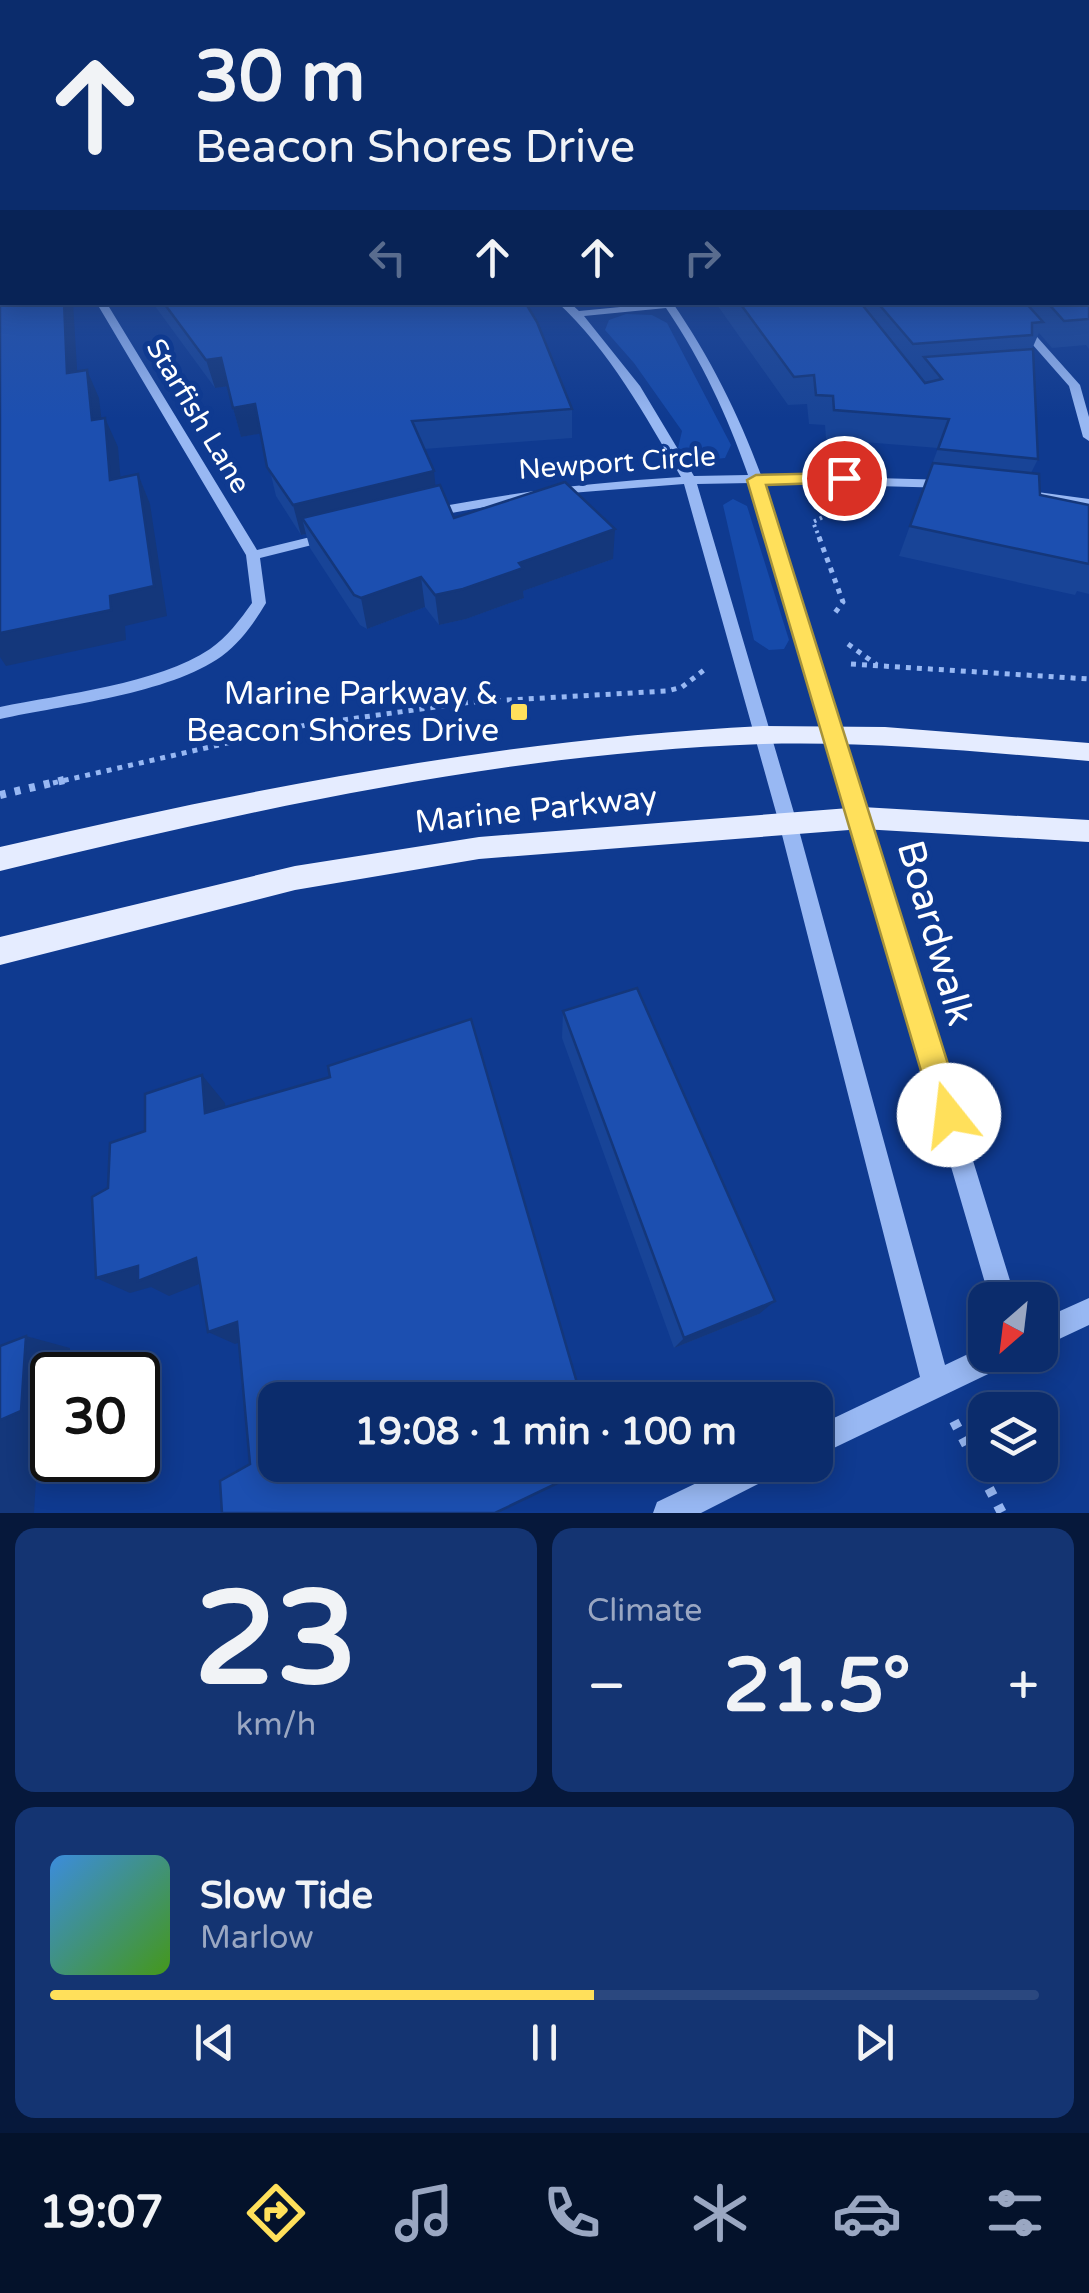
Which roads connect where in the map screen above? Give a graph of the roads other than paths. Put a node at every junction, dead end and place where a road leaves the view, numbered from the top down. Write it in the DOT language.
graph roads {
  1 [pos="103,305"];
  2 [pos="566,305"];
  3 [pos="659,305"];
  4 [pos="669,305"];
  5 [pos="1003,305"];
  6 [pos="577,314"];
  7 [pos="1061,366"];
  8 [pos="1033,369"];
  9 [pos="1089,437"];
  10 [pos="689,479"];
  11 [pos="756,480"];
  12 [pos="975,487"];
  13 [pos="1013,492"];
  14 [pos="1089,503"];
  15 [pos="412,517"];
  16 [pos="356,530"];
  17 [pos="253,555"];
  18 [pos="0,713"];
  19 [pos="763,735"];
  20 [pos="835,735"];
  21 [pos="1089,752"];
  22 [pos="862,818"];
  23 [pos="788,823"];
  24 [pos="1089,832"];
  25 [pos="0,859"];
  26 [pos="0,951"];
  27 [pos="999,1282"];
  28 [pos="1089,1310"];
  29 [pos="1058,1325"];
  30 [pos="968,1369"];
  31 [pos="936,1385"];
  32 [pos="833,1434"];
  33 [pos="731,1482"];
  34 [pos="668,1513"];
  1 -- 17 [label="street, Starfish Lane"];
  2 -- 6 [label="street"];
  3 -- 6 [label="street"];
  4 -- 11 [label="street, Boardwalk"];
  5 -- 7 [label="street"];
  6 -- 10 [label="street"];
  7 -- 8 [label="street"];
  7 -- 9 [label="street"];
  10 -- 11 [label="street, Newport Circle"];
  10 -- 15 [label="street, Newport Circle"];
  10 -- 19 [label="street"];
  11 -- 12 [label="street, Newport Circle"];
  11 -- 20 [label="street, Boardwalk"];
  13 -- 14 [label="street"];
  16 -- 17 [label="street"];
  17 -- 18 [label="street"];
  19 -- 20 [label="main road, Marine Parkway"];
  19 -- 23 [label="street"];
  19 -- 25 [label="main road, Marine Parkway"];
  20 -- 21 [label="main road, Marine Parkway"];
  20 -- 22 [label="street, Boardwalk"];
  22 -- 23 [label="main road, Marine Parkway"];
  22 -- 24 [label="main road, Marine Parkway"];
  22 -- 27 [label="street, Boardwalk"];
  23 -- 26 [label="main road, Marine Parkway"];
  23 -- 31 [label="street"];
  28 -- 29 [label="street"];
  30 -- 31 [label="street"];
  31 -- 32 [label="street"];
  33 -- 34 [label="street"];
}
